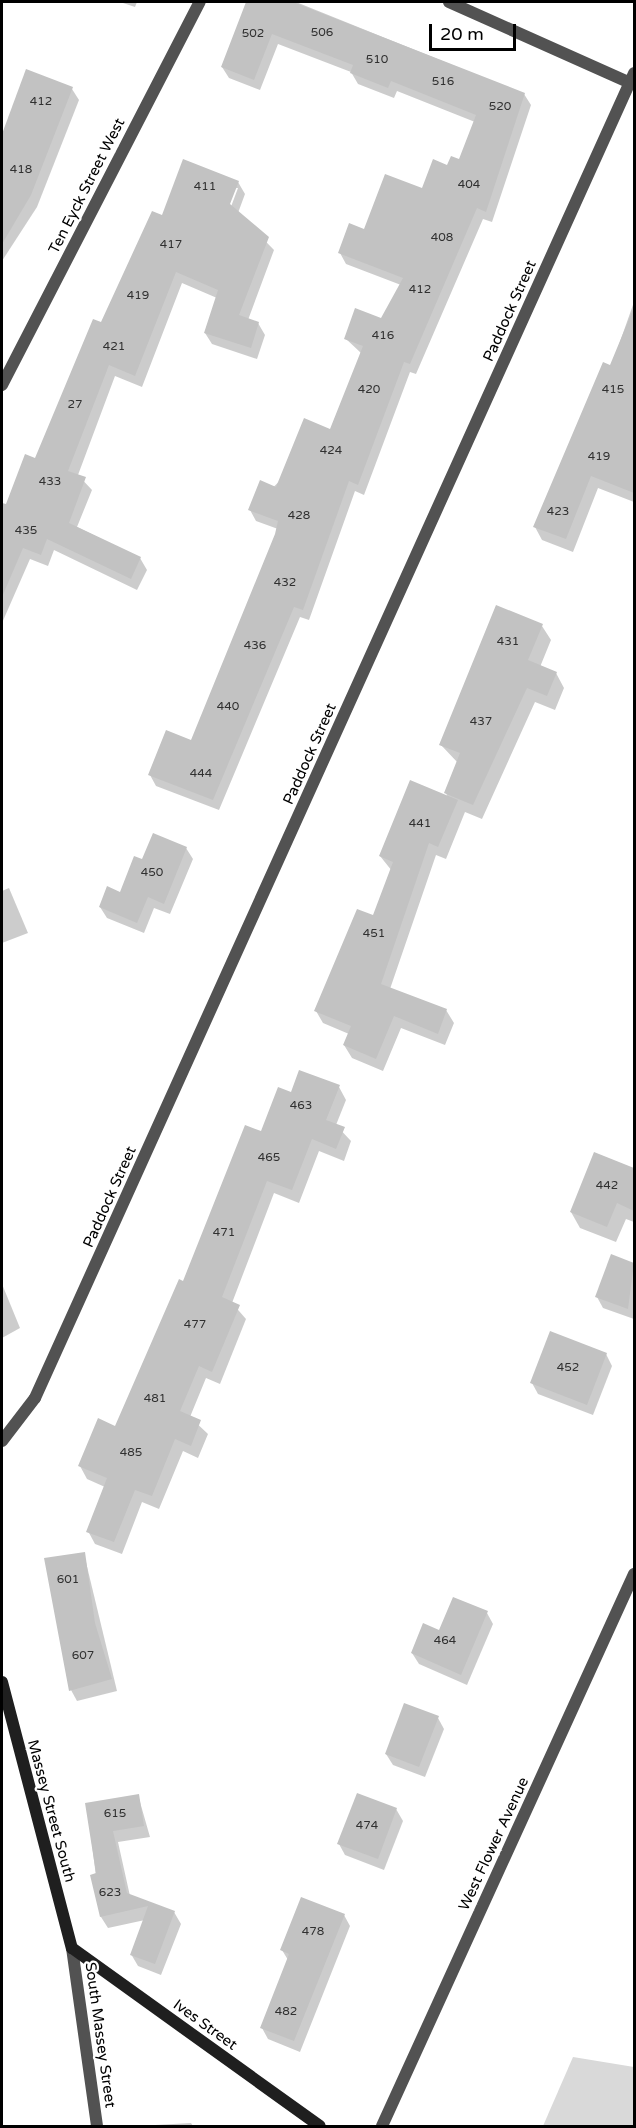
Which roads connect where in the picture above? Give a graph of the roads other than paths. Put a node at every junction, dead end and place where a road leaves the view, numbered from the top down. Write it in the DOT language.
graph roads {
  1 [pos="200,2"];
  2 [pos="449,2"];
  3 [pos="632,78"];
  4 [pos="2,384"];
  5 [pos="2,1441"];
  6 [pos="634,1574"];
  7 [pos="2,1682"];
  8 [pos="72,1948"];
  9 [pos="97,2127"];
  10 [pos="320,2127"];
  11 [pos="382,2127"];
  1 -- 4 [label="street, Ten Eyck Street West"];
  2 -- 3 [label="street"];
  3 -- 5 [label="street, Paddock Street"];
  6 -- 11 [label="street, West Flower Avenue"];
  7 -- 8 [label="street, Massey Street South"];
  8 -- 9 [label="street, South Massey Street"];
  8 -- 10 [label="street, Ives Street"];
}
